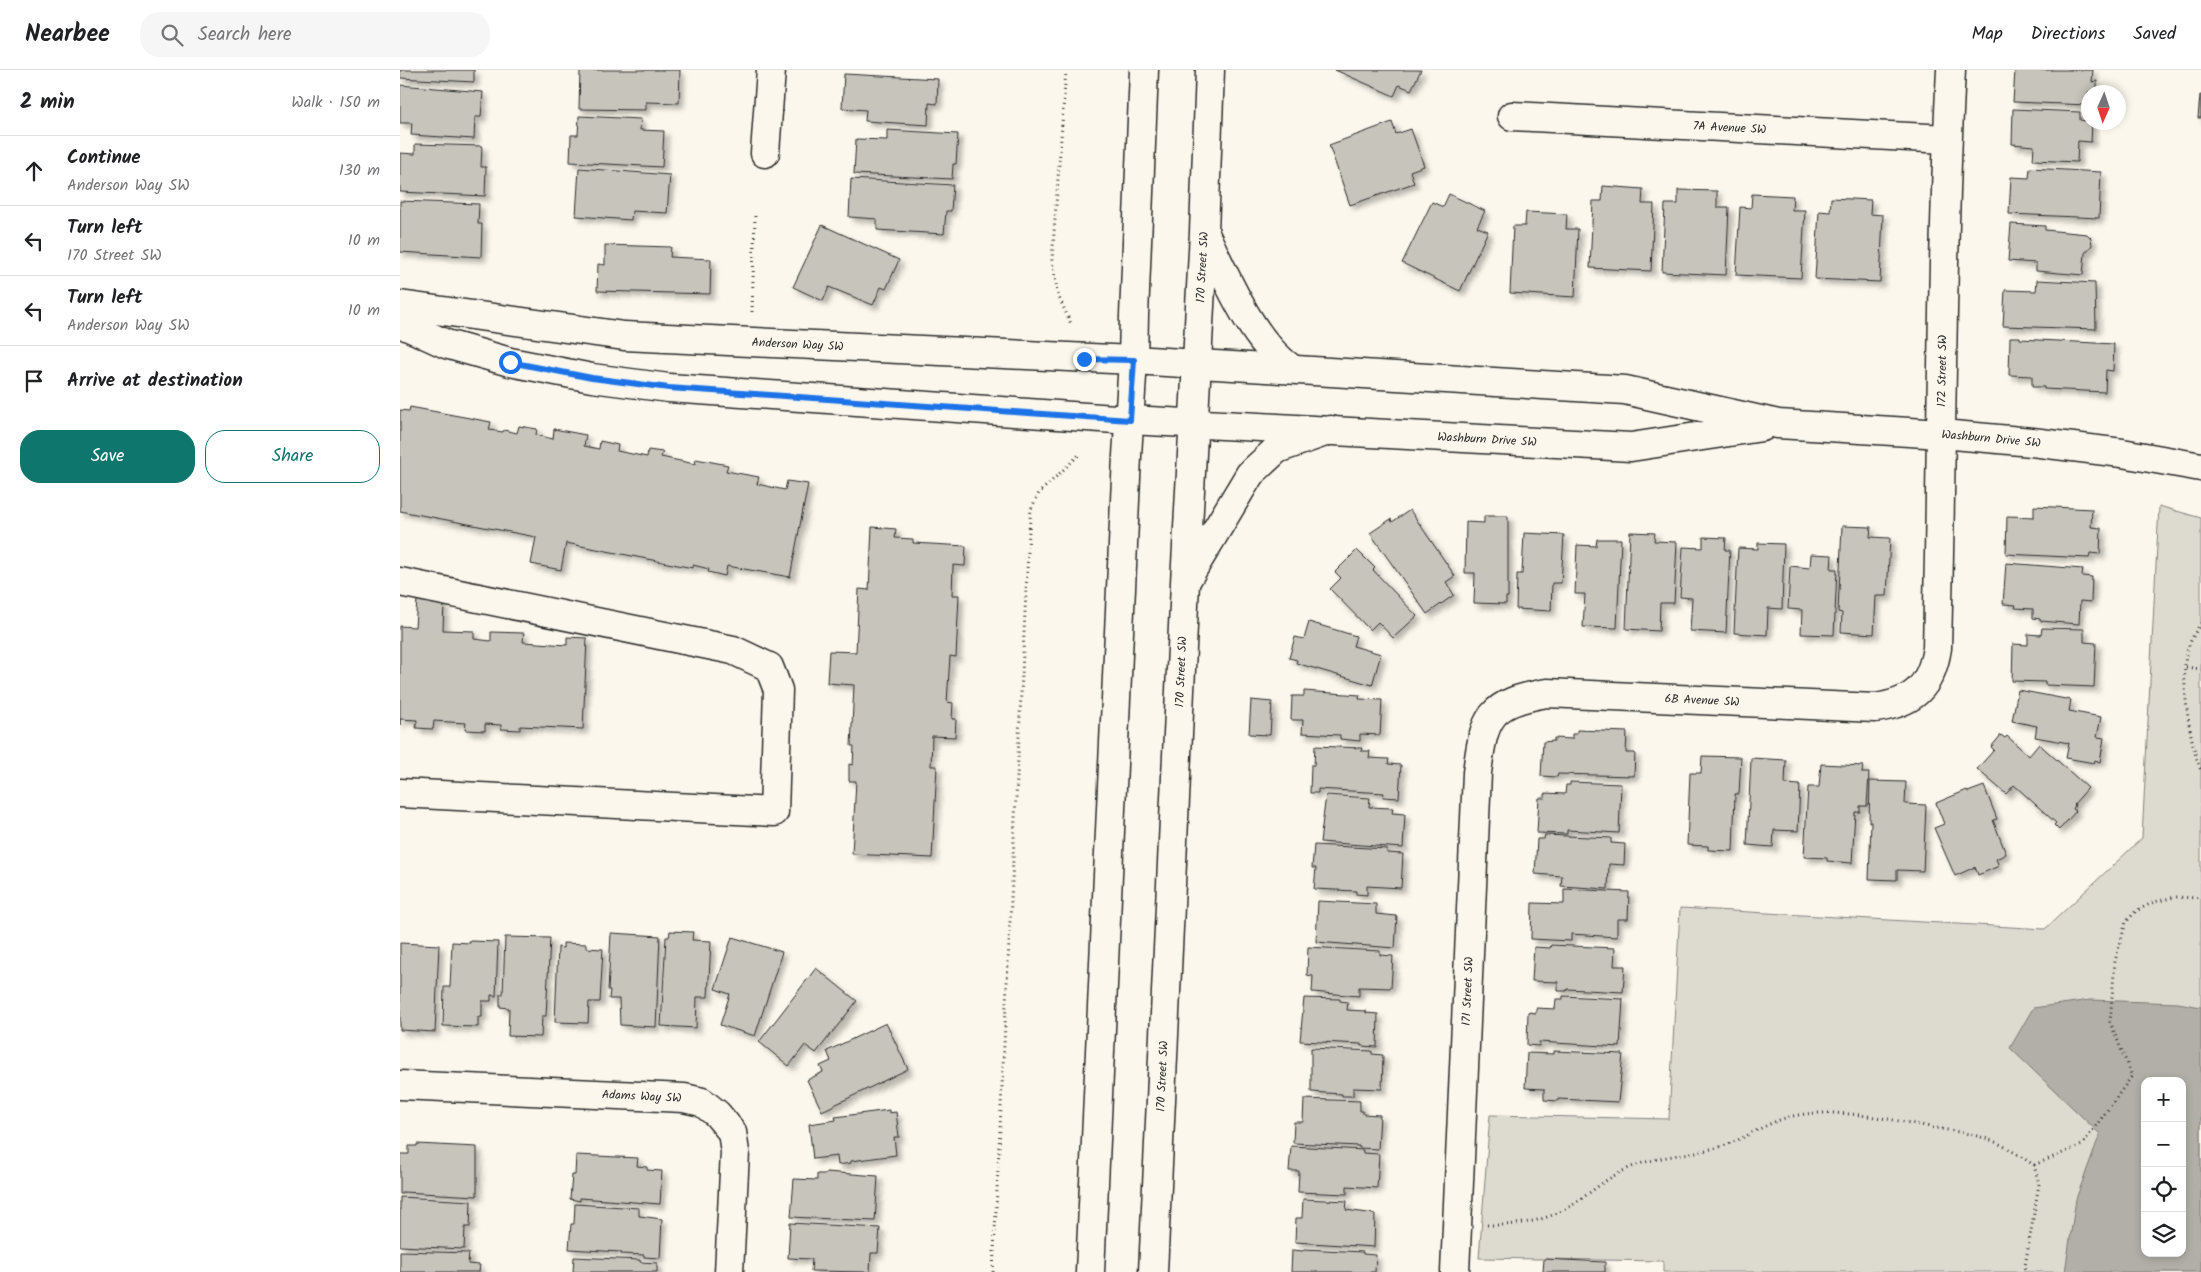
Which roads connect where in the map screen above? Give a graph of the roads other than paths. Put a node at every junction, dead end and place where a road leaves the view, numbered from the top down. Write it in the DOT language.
graph roads {
  1 [pos="771,70"];
  2 [pos="1144,70"];
  3 [pos="1210,70"];
  4 [pos="1950,70"];
  5 [pos="1512,116"];
  6 [pos="1947,139"];
  7 [pos="765,153"];
  8 [pos="1204,232"];
  9 [pos="400,305"];
  10 [pos="400,323"];
  11 [pos="1134,360"];
  12 [pos="1197,364"];
  13 [pos="1292,370"];
  14 [pos="1130,420"];
  15 [pos="1194,423"];
  16 [pos="1778,424"];
  17 [pos="1331,430"];
  18 [pos="1942,434"];
  19 [pos="2201,467"];
  20 [pos="400,582"];
  21 [pos="1185,583"];
  22 [pos="1914,696"];
  23 [pos="1493,714"];
  24 [pos="400,793"];
  25 [pos="400,1085"];
  26 [pos="729,1272"];
  27 [pos="1090,1272"];
  28 [pos="1153,1272"];
  29 [pos="1455,1272"];
  1 -- 7 [label="street"];
  2 -- 11 [label="street"];
  3 -- 8 [label="street, 170 Street SW"];
  4 -- 6 [label="street, 172 Street SW"];
  5 -- 6 [label="street, 7A Avenue SW"];
  6 -- 18 [label="street, 172 Street SW"];
  8 -- 12 [label="street, 170 Street SW"];
  8 -- 13 [label="street"];
  9 -- 11 [label="street, Anderson Way SW"];
  10 -- 14 [label="street"];
  11 -- 12 [label="street, Anderson Way SW"];
  11 -- 14 [label="street"];
  12 -- 13 [label="street, Washburn Drive SW"];
  12 -- 15 [label="street, 170 Street SW"];
  13 -- 16 [label="street, Washburn Drive SW"];
  14 -- 15 [label="street"];
  14 -- 27 [label="street"];
  15 -- 17 [label="street, Washburn Drive SW"];
  15 -- 21 [label="street, 170 Street SW"];
  16 -- 17 [label="street, Washburn Drive SW"];
  16 -- 18 [label="street, Washburn Drive SW"];
  17 -- 21 [label="street"];
  18 -- 19 [label="street, Washburn Drive SW"];
  18 -- 22 [label="street, 172 Street SW"];
  20 -- 24 [label="street"];
  21 -- 28 [label="street, 170 Street SW"];
  22 -- 23 [label="street, 6B Avenue SW"];
  23 -- 29 [label="street, 171 Street SW"];
  25 -- 26 [label="street, Adams Way SW"];
}
